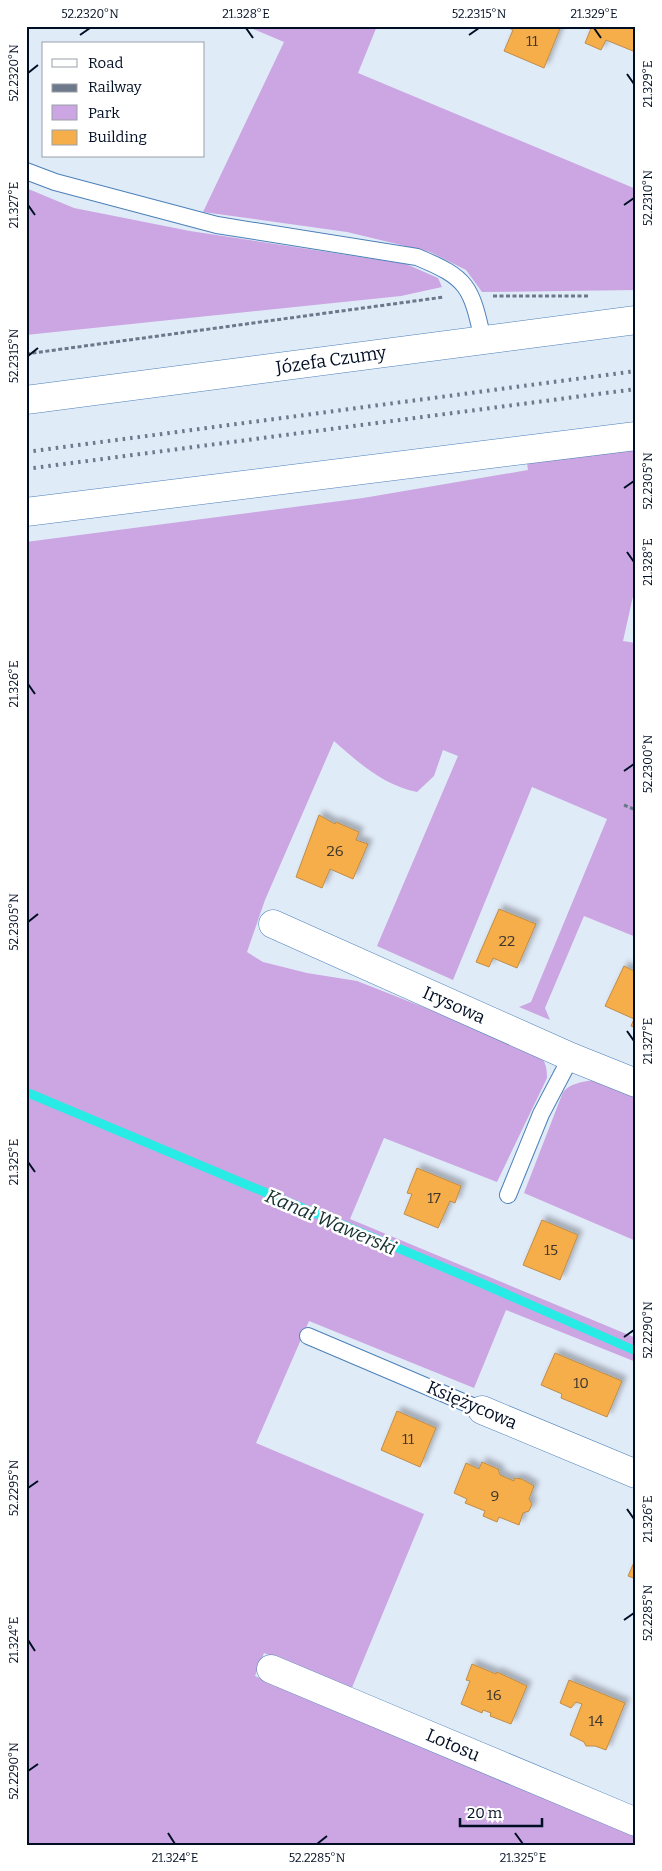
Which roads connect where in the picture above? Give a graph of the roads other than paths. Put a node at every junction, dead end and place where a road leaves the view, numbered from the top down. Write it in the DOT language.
graph roads {
  1 [pos="26,171"];
  2 [pos="636,320"];
  3 [pos="483,340"];
  4 [pos="26,400"];
  5 [pos="636,436"];
  6 [pos="26,512"];
  7 [pos="274,924"];
  8 [pos="571,1057"];
  9 [pos="636,1083"];
  10 [pos="508,1195"];
  11 [pos="308,1336"];
  12 [pos="482,1410"];
  13 [pos="636,1474"];
  14 [pos="271,1669"];
  15 [pos="636,1822"];
  1 -- 3 [label="lane"];
  2 -- 3 [label="street, Józefa Czumy"];
  3 -- 4 [label="street, Józefa Czumy"];
  5 -- 6 [label="street"];
  7 -- 8 [label="street, Irysowa"];
  8 -- 9 [label="street, Irysowa"];
  8 -- 10 [label="lane"];
  11 -- 12 [label="lane, Księżycowa"];
  12 -- 13 [label="street, Księżycowa"];
  14 -- 15 [label="street, Lotosu"];
}
